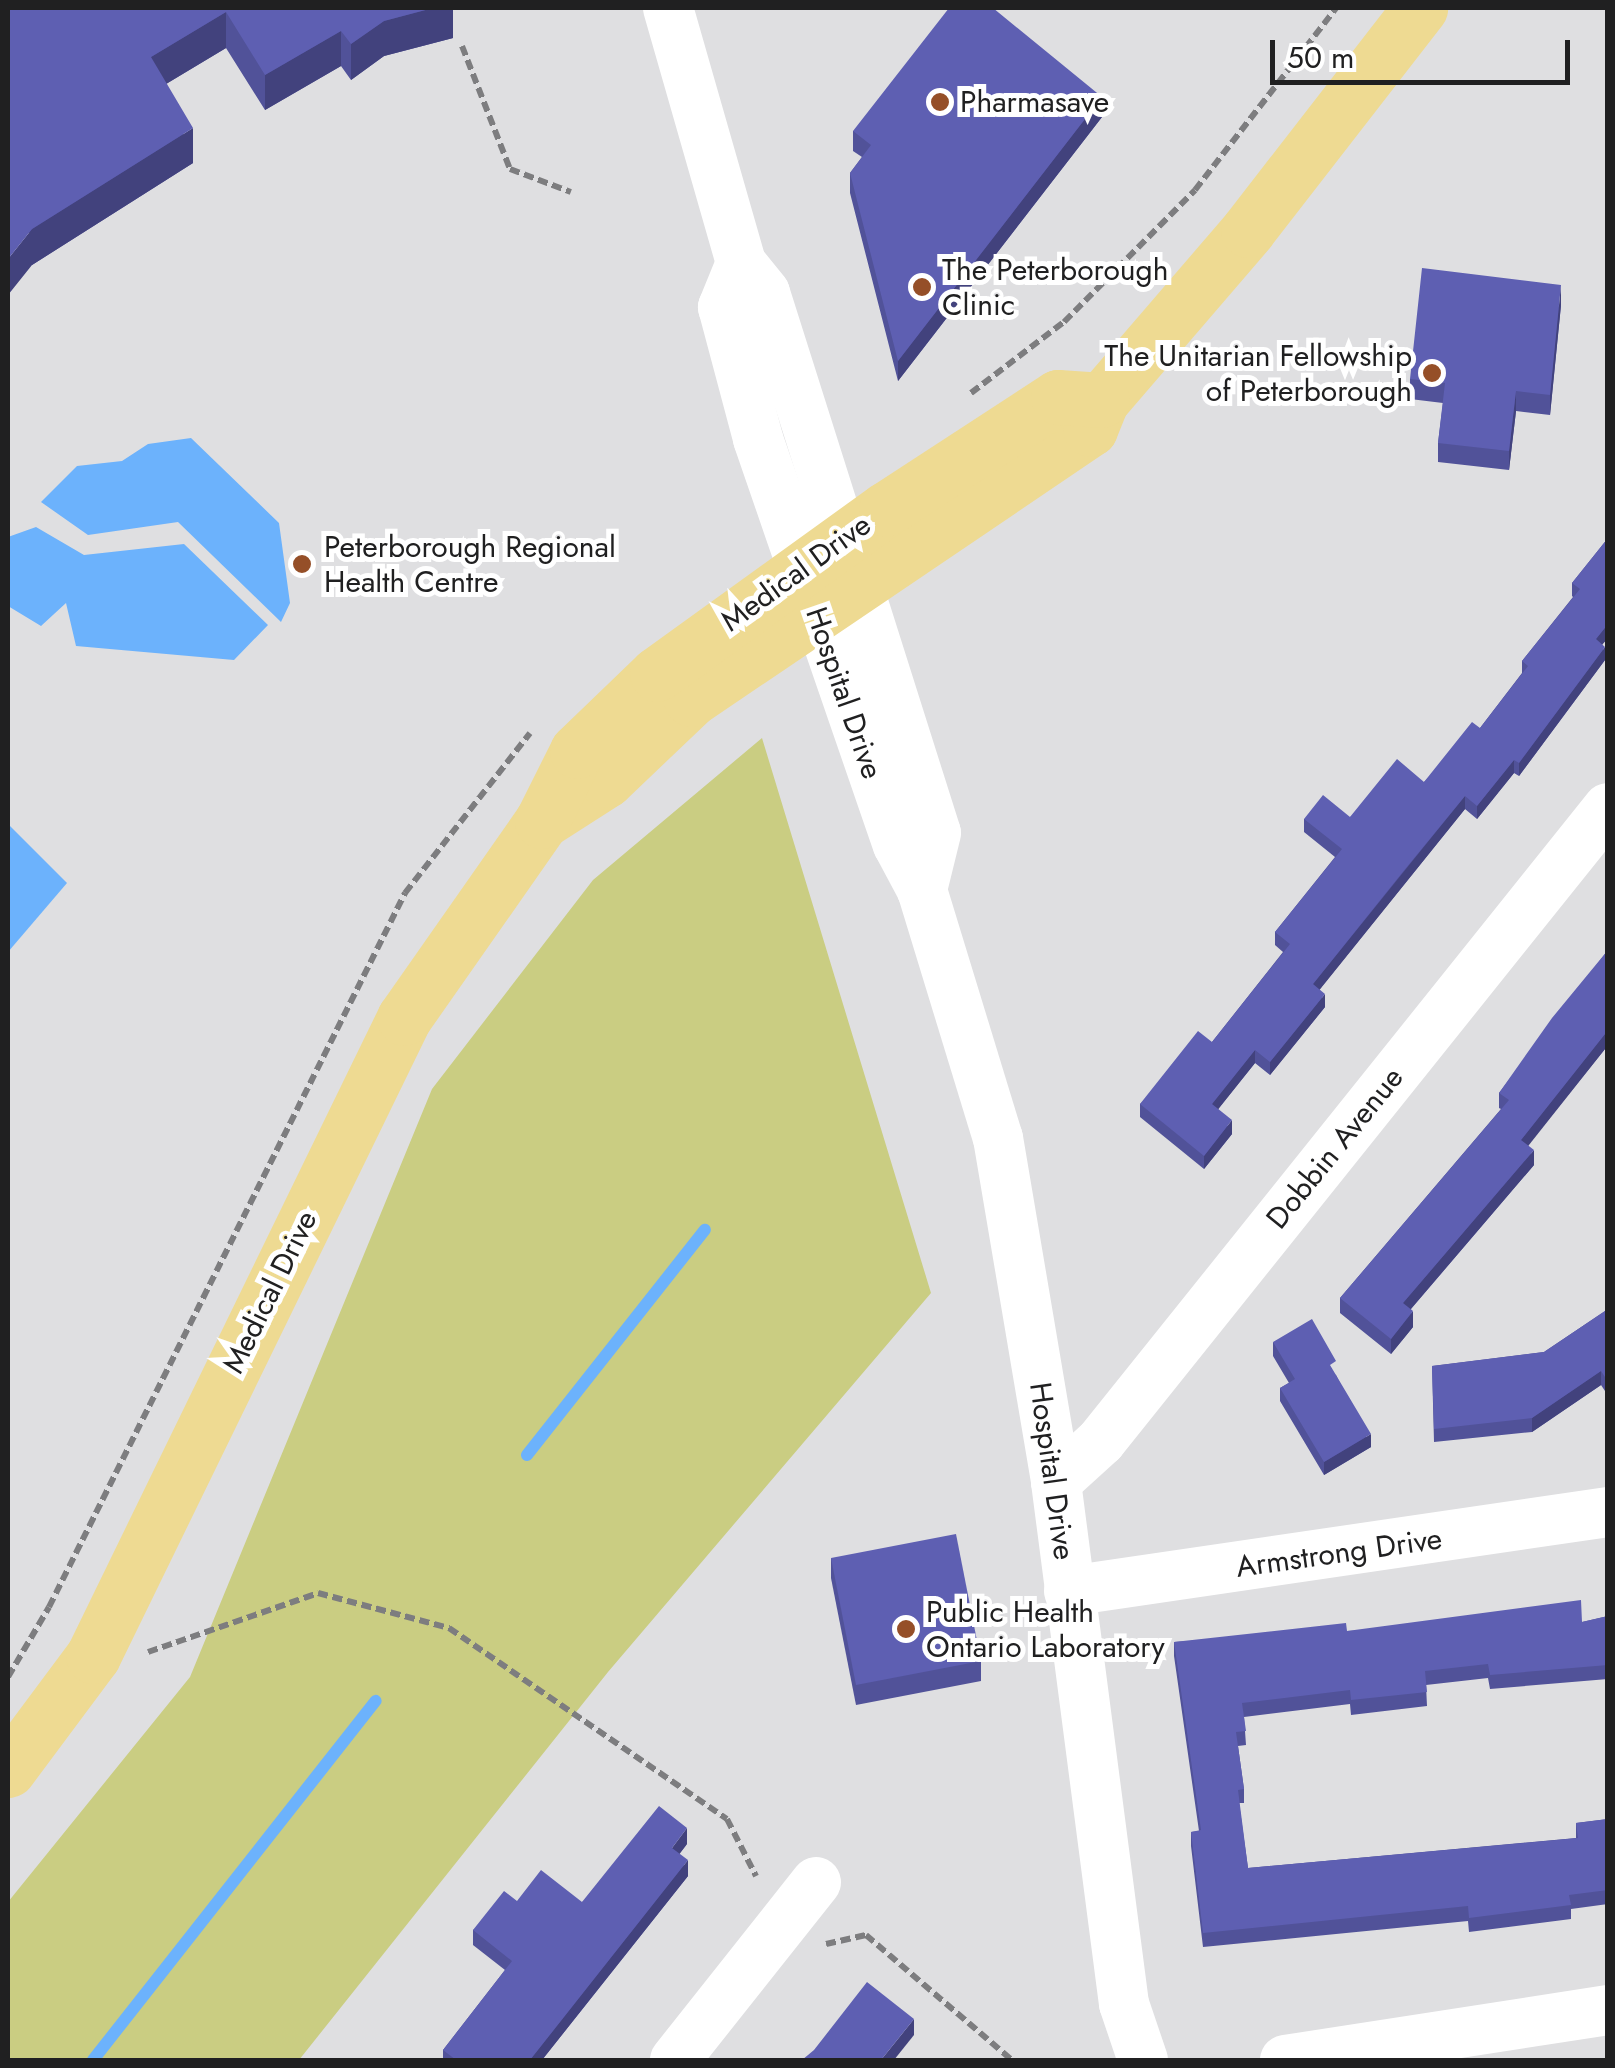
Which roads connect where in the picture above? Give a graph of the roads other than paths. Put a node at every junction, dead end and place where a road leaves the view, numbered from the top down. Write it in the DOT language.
graph roads {
  1 [pos="668,8"];
  2 [pos="1424,9"];
  3 [pos="741,263"];
  4 [pos="854,561"];
  5 [pos="809,591"];
  6 [pos="1608,808"];
  7 [pos="922,890"];
  8 [pos="1056,1482"];
  9 [pos="1608,1512"];
  10 [pos="1070,1591"];
  11 [pos="9,1765"];
  12 [pos="816,1882"];
  13 [pos="1608,2010"];
  14 [pos="675,2060"];
  15 [pos="1143,2060"];
  16 [pos="1285,2060"];
  1 -- 3 [label="street, Hospital Drive"];
  2 -- 4 [label="main road, Medical Drive"];
  3 -- 4 [label="street, Hospital Drive"];
  3 -- 5 [label="street, Hospital Drive"];
  4 -- 5 [label="main road, Medical Drive"];
  4 -- 7 [label="street, Hospital Drive"];
  5 -- 7 [label="street, Hospital Drive"];
  5 -- 11 [label="main road, Medical Drive"];
  6 -- 8 [label="street, Dobbin Avenue"];
  7 -- 8 [label="street, Hospital Drive"];
  8 -- 10 [label="street, Hospital Drive"];
  9 -- 10 [label="street, Armstrong Drive"];
  10 -- 15 [label="street, Hospital Drive"];
  12 -- 14 [label="street"];
  13 -- 16 [label="street"];
}
